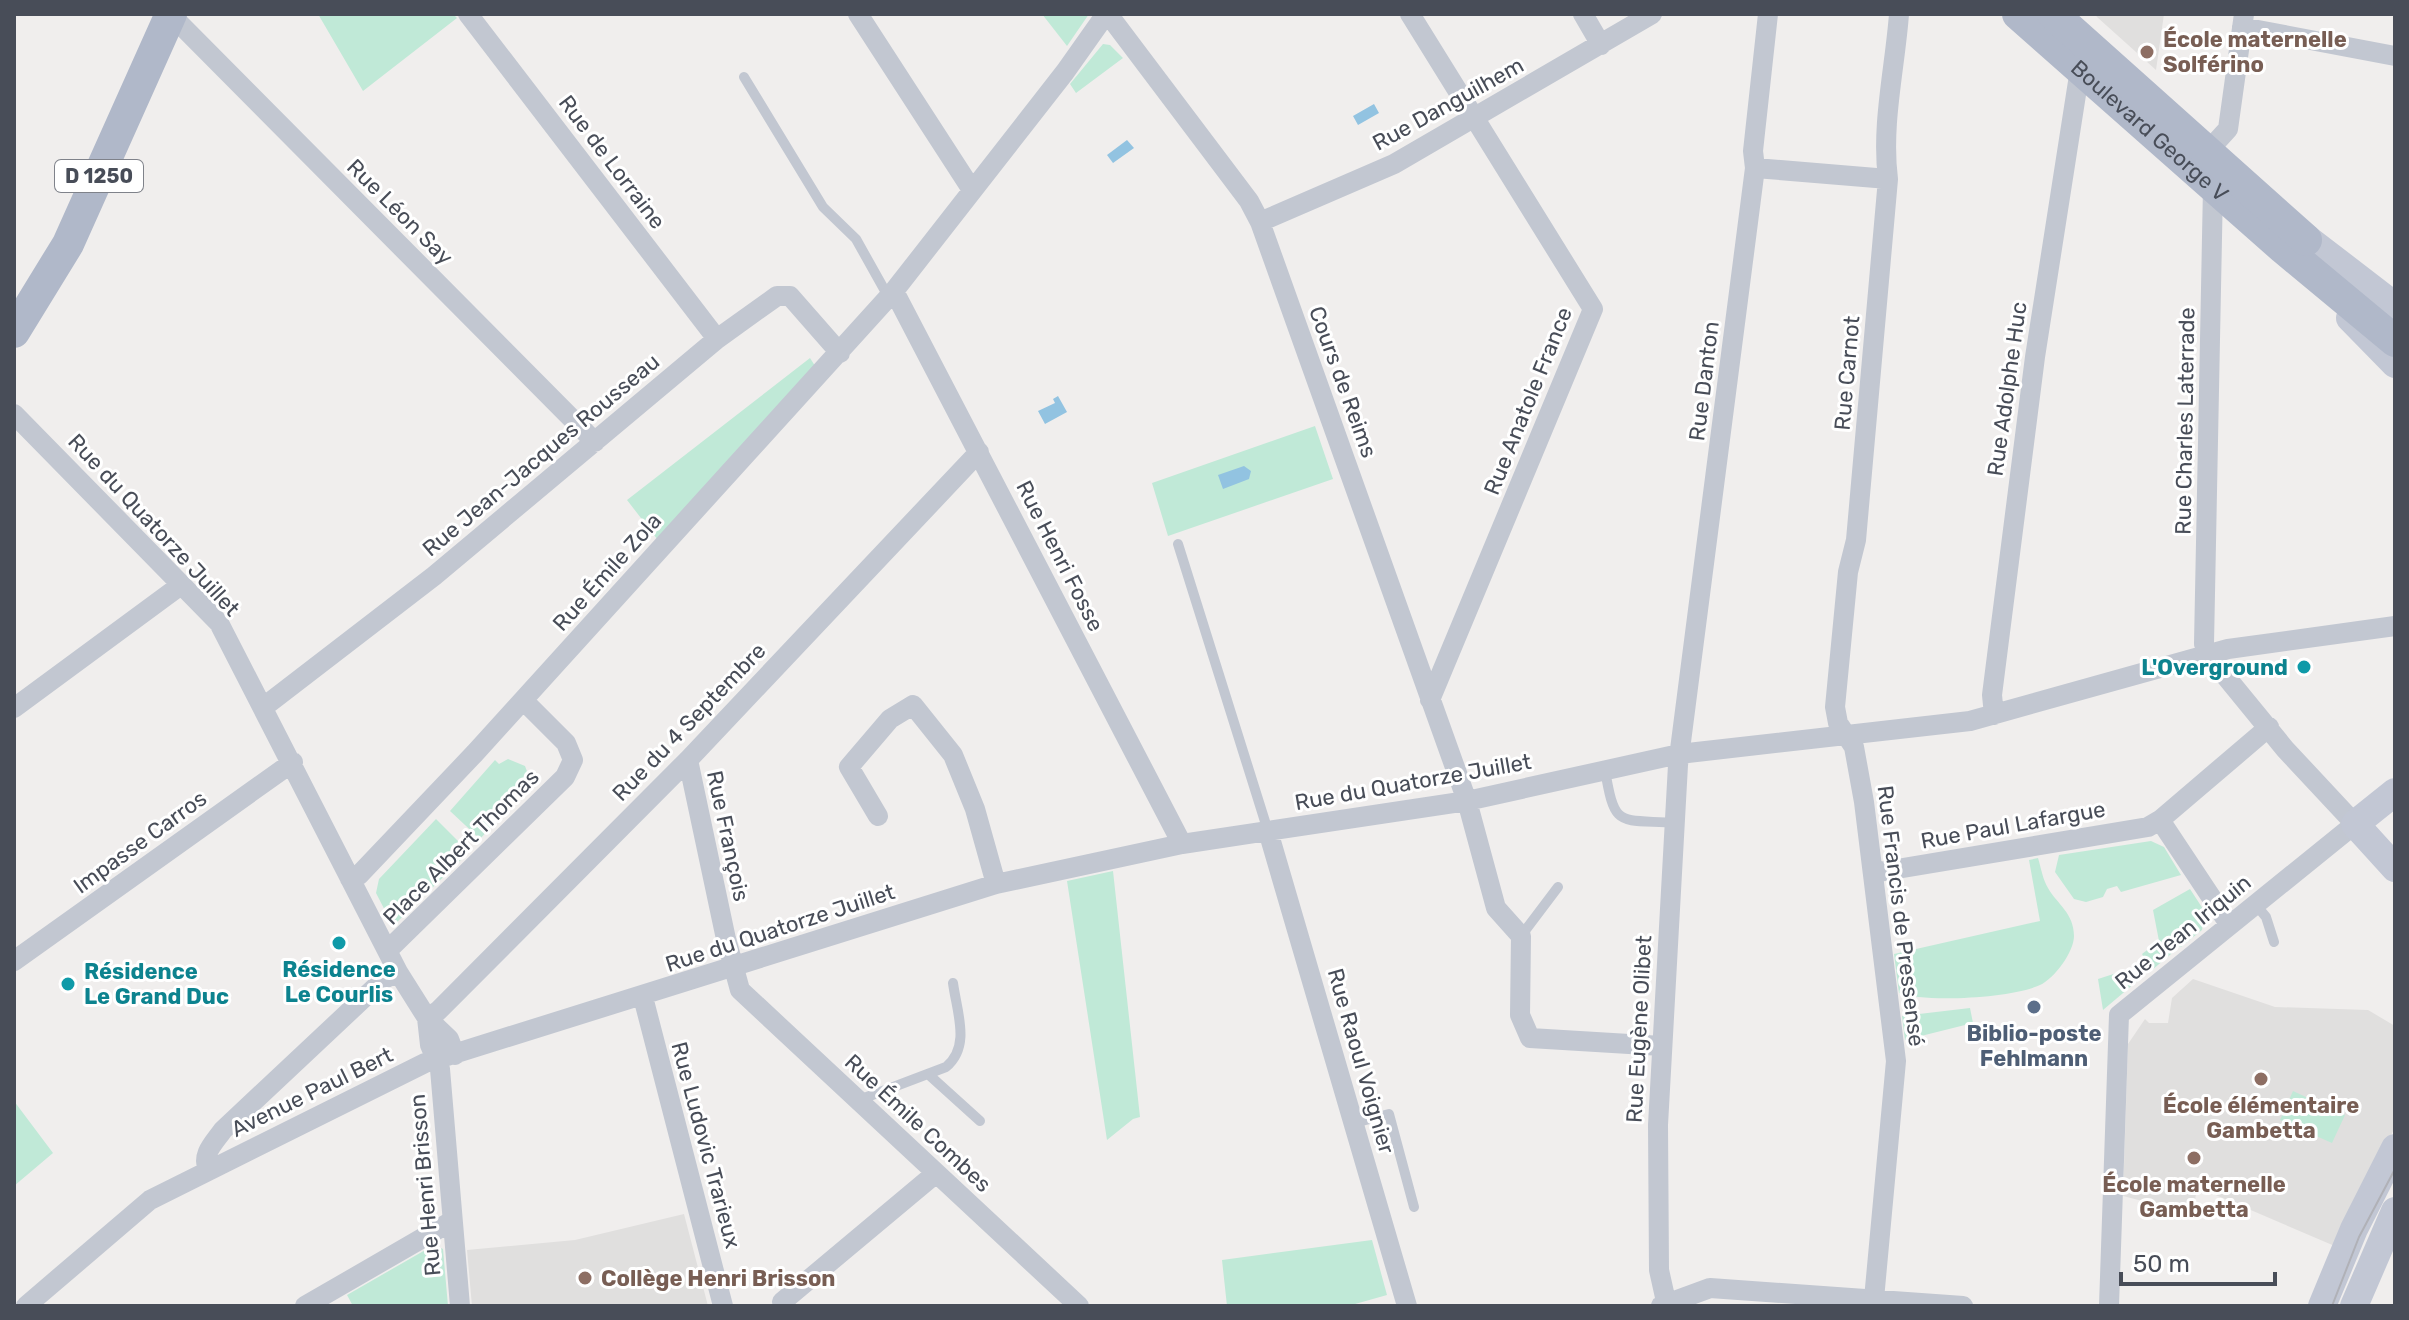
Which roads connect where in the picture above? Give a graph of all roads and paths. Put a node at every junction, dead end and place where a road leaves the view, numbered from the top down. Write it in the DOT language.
graph roads {
  1 [pos="171,14"];
  2 [pos="468,14"];
  3 [pos="858,14"];
  4 [pos="1107,14"];
  5 [pos="1410,14"];
  6 [pos="1583,14"];
  7 [pos="1652,14"];
  8 [pos="1768,14"];
  9 [pos="1899,14"];
  10 [pos="2018,14"];
  11 [pos="2070,20"];
  12 [pos="2243,21"];
  13 [pos="1601,45"];
  14 [pos="2395,56"];
  15 [pos="2080,69"];
  16 [pos="744,77"];
  17 [pos="1474,118"];
  18 [pos="2207,152"];
  19 [pos="1755,168"];
  20 [pos="1888,179"];
  21 [pos="2213,187"];
  22 [pos="972,190"];
  23 [pos="1260,222"];
  24 [pos="2289,239"];
  25 [pos="894,291"];
  26 [pos="2395,306"];
  27 [pos="2395,326"];
  28 [pos="14,332"];
  29 [pos="717,339"];
  30 [pos="2395,341"];
  31 [pos="840,353"];
  32 [pos="2395,364"];
  33 [pos="14,414"];
  34 [pos="595,442"];
  35 [pos="979,452"];
  36 [pos="1178,544"];
  37 [pos="181,585"];
  38 [pos="2395,626"];
  39 [pos="2209,656"];
  40 [pos="523,700"];
  41 [pos="1430,700"];
  42 [pos="265,706"];
  43 [pos="14,708"];
  44 [pos="1994,715"];
  45 [pos="2269,727"];
  46 [pos="1845,734"];
  47 [pos="1679,754"];
  48 [pos="688,760"];
  49 [pos="293,762"];
  50 [pos="1605,770"];
  51 [pos="2395,792"];
  52 [pos="1467,801"];
  53 [pos="878,816"];
  54 [pos="2160,820"];
  55 [pos="1675,823"];
  56 [pos="2355,824"];
  57 [pos="1268,831"];
  58 [pos="1182,844"];
  59 [pos="2395,868"];
  60 [pos="1873,873"];
  61 [pos="350,879"];
  62 [pos="996,884"];
  63 [pos="1558,887"];
  64 [pos="2256,905"];
  65 [pos="2229,924"];
  66 [pos="1521,936"];
  67 [pos="2274,942"];
  68 [pos="388,950"];
  69 [pos="14,961"];
  70 [pos="733,969"];
  71 [pos="398,972"];
  72 [pos="953,983"];
  73 [pos="643,997"];
  74 [pos="427,1018"];
  75 [pos="1662,1046"];
  76 [pos="446,1058"];
  77 [pos="928,1074"];
  78 [pos="859,1100"];
  79 [pos="980,1121"];
  80 [pos="1354,1123"];
  81 [pos="2395,1148"];
  82 [pos="208,1170"];
  83 [pos="935,1174"];
  84 [pos="1414,1207"];
  85 [pos="2395,1211"];
  86 [pos="452,1221"];
  87 [pos="1874,1299"];
  88 [pos="782,1302"];
  89 [pos="26,1306"];
  90 [pos="305,1306"];
  91 [pos="460,1306"];
  92 [pos="723,1306"];
  93 [pos="1079,1306"];
  94 [pos="1407,1306"];
  95 [pos="1665,1306"];
  96 [pos="1963,1306"];
  97 [pos="2109,1306"];
  98 [pos="2322,1306"];
  99 [pos="2354,1306"];
  1 -- 28 [label="main road, D 1250"];
  1 -- 34 [label="street, Rue Léon Say"];
  2 -- 29 [label="street, Rue de Lorraine"];
  3 -- 22 [label="street"];
  4 -- 22 [label="street, Rue Émile Zola"];
  4 -- 23 [label="street, Cours de Reims"];
  5 -- 17 [label="street, Rue Anatole France"];
  6 -- 13 [label="street"];
  7 -- 13 [label="street, Rue Danguilhem"];
  8 -- 19 [label="street, Rue Danton"];
  9 -- 20 [label="street, Rue Carnot"];
  10 -- 15 [label="main road, Boulevard George V"];
  11 -- 18 [label="main road, Boulevard George V"];
  12 -- 14 [label="street"];
  12 -- 18 [label="street"];
  13 -- 17 [label="street, Rue Danguilhem"];
  15 -- 21 [label="main road, Boulevard George V"];
  15 -- 44 [label="street, Rue Adolphe Huc"];
  16 -- 25 [label="lane"];
  17 -- 23 [label="street, Rue Danguilhem"];
  17 -- 41 [label="street, Rue Anatole France"];
  18 -- 24 [label="main road, Boulevard George V"];
  19 -- 20 [label="street"];
  19 -- 47 [label="street, Rue Danton"];
  20 -- 46 [label="street, Rue Carnot"];
  21 -- 24 [label="main road, Boulevard George V"];
  21 -- 39 [label="street, Rue Charles Laterrade"];
  22 -- 25 [label="street, Rue Émile Zola"];
  23 -- 41 [label="street, Cours de Reims"];
  24 -- 26 [label="main road, Boulevard George V"];
  24 -- 27 [label="main road, Boulevard George V"];
  24 -- 30 [label="main road, Boulevard George V"];
  24 -- 32 [label="main road, Boulevard George V"];
  25 -- 31 [label="street, Rue Émile Zola"];
  25 -- 35 [label="street, Rue Henri Fosse"];
  29 -- 31 [label="street, Rue Jean-Jacques Rousseau"];
  29 -- 34 [label="street, Rue Jean-Jacques Rousseau"];
  31 -- 40 [label="street, Rue Émile Zola"];
  33 -- 37 [label="street, Rue du Quatorze Juillet"];
  34 -- 42 [label="street, Rue Jean-Jacques Rousseau"];
  35 -- 48 [label="street, Rue du 4 Septembre"];
  35 -- 58 [label="street, Rue Henri Fosse"];
  36 -- 57 [label="lane"];
  37 -- 42 [label="street, Rue du Quatorze Juillet"];
  37 -- 43 [label="street"];
  38 -- 39 [label="street, Rue du Quatorze Juillet"];
  39 -- 44 [label="street, Rue du Quatorze Juillet"];
  39 -- 45 [label="street"];
  40 -- 61 [label="street, Rue Émile Zola"];
  40 -- 68 [label="street, Place Albert Thomas"];
  41 -- 52 [label="street, Cours de Reims"];
  42 -- 49 [label="street, Rue du Quatorze Juillet"];
  44 -- 46 [label="street, Rue du Quatorze Juillet"];
  45 -- 54 [label="street"];
  45 -- 56 [label="street"];
  46 -- 47 [label="street, Rue du Quatorze Juillet"];
  46 -- 60 [label="street, Rue Francis de Pressensé"];
  47 -- 50 [label="street, Rue du Quatorze Juillet"];
  47 -- 55 [label="street, Rue Eugène Olibet"];
  48 -- 70 [label="street, Rue François"];
  48 -- 74 [label="street, Rue du 4 Septembre"];
  49 -- 61 [label="street, Rue du Quatorze Juillet"];
  49 -- 69 [label="street, Impasse Carros"];
  50 -- 52 [label="street, Rue du Quatorze Juillet"];
  50 -- 55 [label="lane"];
  51 -- 56 [label="main road"];
  52 -- 57 [label="street, Rue du Quatorze Juillet"];
  52 -- 66 [label="street, Cours de Reims"];
  53 -- 62 [label="street"];
  54 -- 60 [label="street, Rue Paul Lafargue"];
  54 -- 65 [label="street"];
  55 -- 75 [label="street, Rue Eugène Olibet"];
  56 -- 59 [label="main road"];
  56 -- 64 [label="street, Rue Jean Iriquin"];
  57 -- 58 [label="street, Rue du Quatorze Juillet"];
  57 -- 80 [label="street, Rue Raoul Voignier"];
  58 -- 62 [label="street, Rue du Quatorze Juillet"];
  60 -- 87 [label="street, Rue Francis de Pressensé"];
  61 -- 68 [label="street, Rue du Quatorze Juillet"];
  62 -- 70 [label="street, Rue du Quatorze Juillet"];
  63 -- 66 [label="lane"];
  64 -- 65 [label="street, Rue Jean Iriquin"];
  64 -- 67 [label="lane"];
  65 -- 97 [label="street, Rue Jean Iriquin"];
  66 -- 75 [label="street"];
  68 -- 71 [label="street, Rue du Quatorze Juillet"];
  70 -- 73 [label="street, Rue du Quatorze Juillet"];
  70 -- 78 [label="street, Rue Émile Combes"];
  71 -- 74 [label="street, Rue du Quatorze Juillet"];
  71 -- 82 [label="street"];
  72 -- 77 [label="lane"];
  73 -- 76 [label="street, Rue du Quatorze Juillet"];
  73 -- 92 [label="street, Rue Ludovic Trarieux"];
  74 -- 76 [label="street, Rue du Quatorze Juillet"];
  75 -- 95 [label="street, Rue Eugène Olibet"];
  76 -- 82 [label="street, Avenue Paul Bert"];
  76 -- 86 [label="street, Rue Henri Brisson"];
  77 -- 78 [label="lane"];
  77 -- 79 [label="lane"];
  78 -- 83 [label="street, Rue Émile Combes"];
  80 -- 84 [label="lane"];
  80 -- 94 [label="street, Rue Raoul Voignier"];
  81 -- 98 [label="main road"];
  82 -- 89 [label="street, Avenue Paul Bert"];
  83 -- 88 [label="street"];
  83 -- 93 [label="street, Rue Émile Combes"];
  85 -- 99 [label="main road"];
  86 -- 90 [label="street"];
  86 -- 91 [label="street, Rue Henri Brisson"];
  87 -- 95 [label="street"];
  87 -- 96 [label="street"];
}
